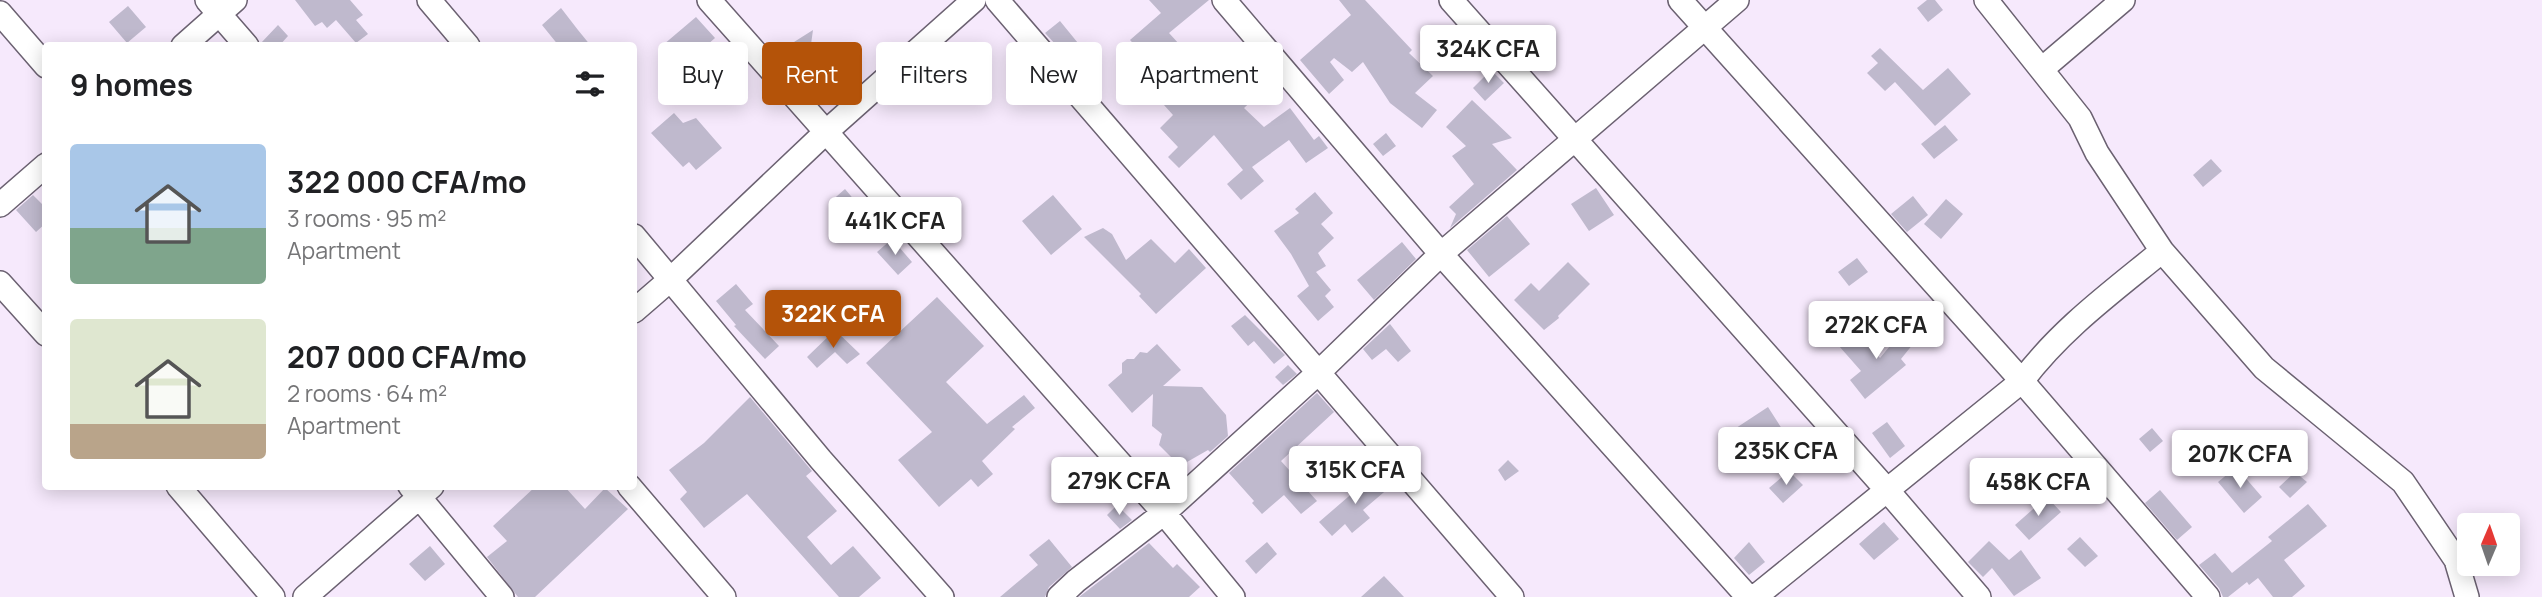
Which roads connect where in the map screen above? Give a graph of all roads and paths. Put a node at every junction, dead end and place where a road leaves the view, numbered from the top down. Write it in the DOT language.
graph roads {
  1 [pos="429,0"];
  2 [pos="709,0"];
  3 [pos="974,0"];
  4 [pos="997,0"];
  5 [pos="1224,0"];
  6 [pos="1451,0"];
  7 [pos="1680,0"];
  8 [pos="1737,0"];
  9 [pos="1986,0"];
  10 [pos="2123,0"];
  11 [pos="220,5"];
  12 [pos="0,13"];
  13 [pos="1704,26"];
  14 [pos="187,42"];
  15 [pos="244,42"];
  16 [pos="465,42"];
  17 [pos="42,61"];
  18 [pos="2042,69"];
  19 [pos="827,131"];
  20 [pos="1574,138"];
  21 [pos="42,168"];
  22 [pos="0,205"];
  23 [pos="637,239"];
  24 [pos="2162,251"];
  25 [pos="1441,254"];
  26 [pos="671,279"];
  27 [pos="0,283"];
  28 [pos="637,308"];
  29 [pos="42,330"];
  30 [pos="1318,373"];
  31 [pos="2022,381"];
  32 [pos="181,490"];
  33 [pos="421,490"];
  34 [pos="632,490"];
  35 [pos="1887,490"];
  36 [pos="1164,513"];
  37 [pos="273,597"];
  38 [pos="305,597"];
  39 [pos="502,597"];
  40 [pos="724,597"];
  41 [pos="942,597"];
  42 [pos="1059,597"];
  43 [pos="1233,597"];
  44 [pos="1512,597"];
  45 [pos="1748,597"];
  46 [pos="1755,597"];
  47 [pos="1979,597"];
  48 [pos="2208,597"];
  49 [pos="2467,597"];
  1 -- 16 [label="street"];
  2 -- 19 [label="street"];
  3 -- 19 [label="street"];
  4 -- 30 [label="street"];
  5 -- 25 [label="street"];
  6 -- 20 [label="street"];
  7 -- 13 [label="street"];
  8 -- 13 [label="street"];
  9 -- 18 [label="street"];
  10 -- 18 [label="street"];
  11 -- 14 [label="street"];
  11 -- 15 [label="street"];
  12 -- 17 [label="street"];
  13 -- 20 [label="street"];
  13 -- 31 [label="street"];
  18 -- 24 [label="street"];
  19 -- 26 [label="street"];
  19 -- 36 [label="street"];
  20 -- 25 [label="street"];
  20 -- 35 [label="street"];
  21 -- 22 [label="street"];
  23 -- 26 [label="street"];
  24 -- 31 [label="street"];
  24 -- 49 [label="street"];
  25 -- 30 [label="street"];
  25 -- 45 [label="street"];
  26 -- 28 [label="street"];
  26 -- 41 [label="street"];
  27 -- 29 [label="street"];
  30 -- 36 [label="street"];
  30 -- 44 [label="street"];
  31 -- 35 [label="street"];
  31 -- 48 [label="street"];
  32 -- 37 [label="street"];
  33 -- 38 [label="street"];
  33 -- 39 [label="street"];
  34 -- 40 [label="street"];
  35 -- 46 [label="street"];
  35 -- 47 [label="street"];
  36 -- 42 [label="street"];
  36 -- 43 [label="street"];
}
